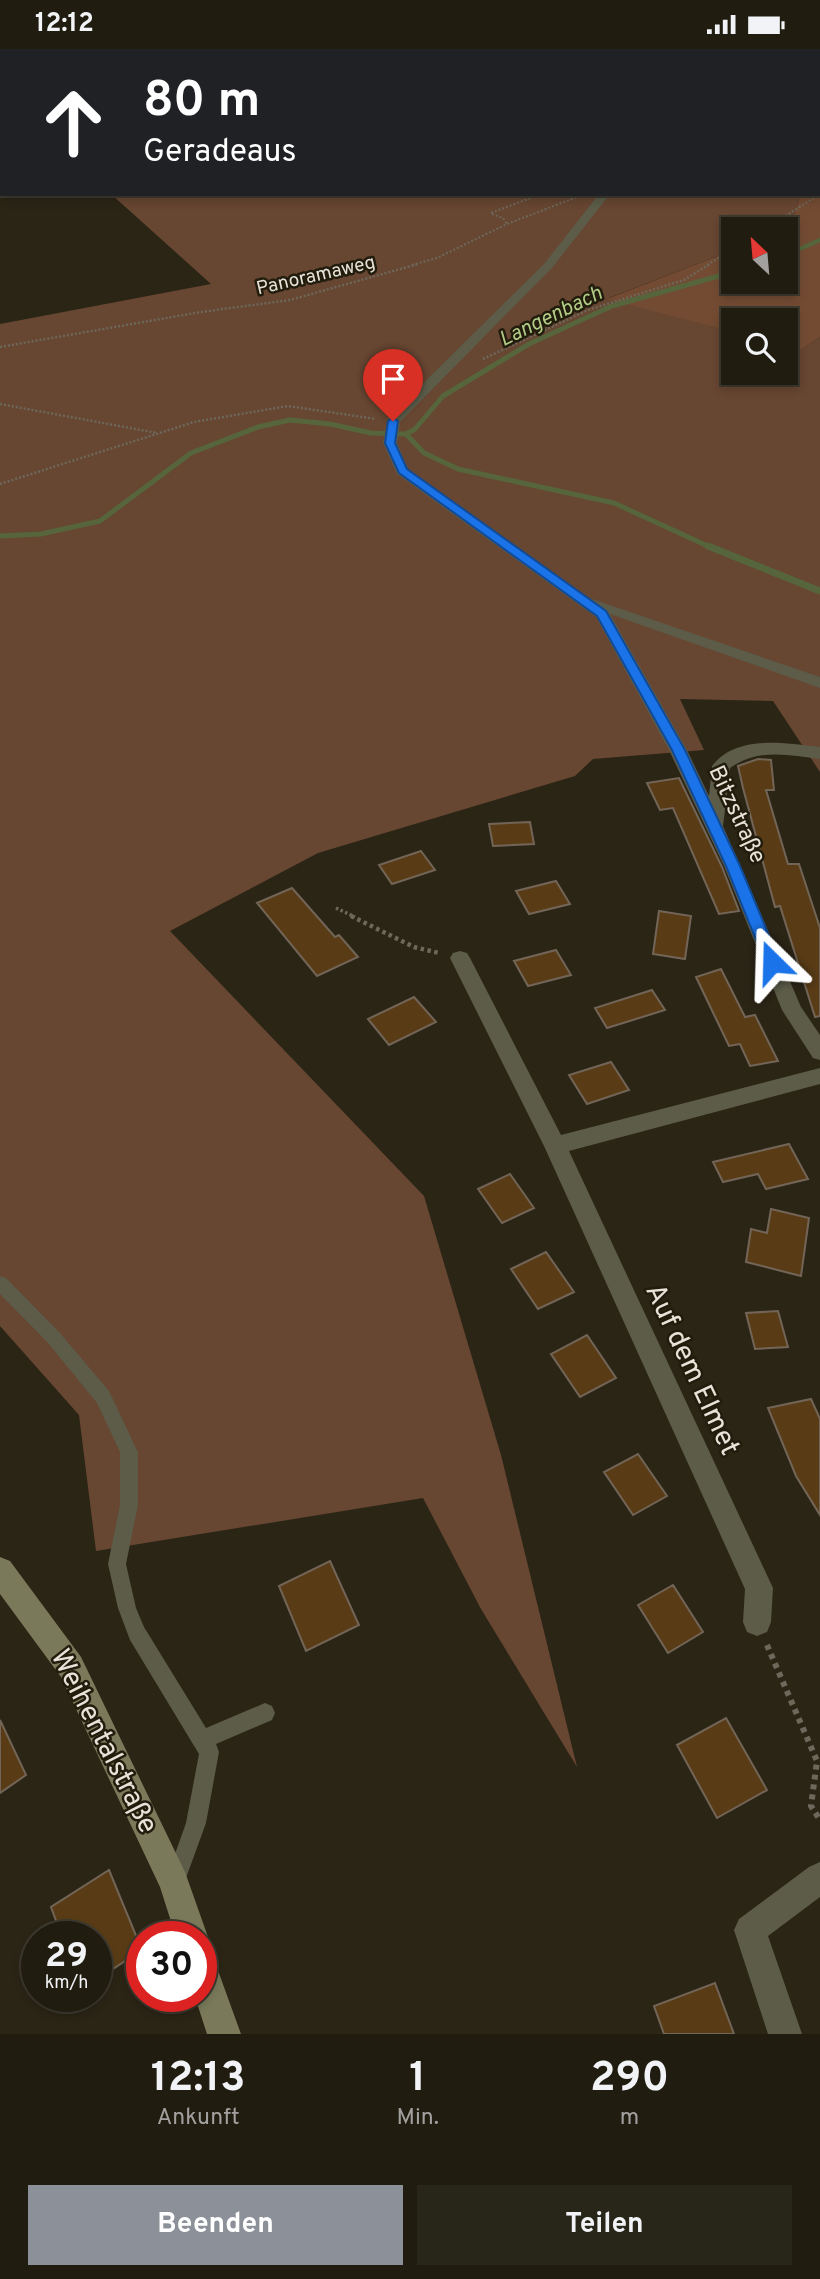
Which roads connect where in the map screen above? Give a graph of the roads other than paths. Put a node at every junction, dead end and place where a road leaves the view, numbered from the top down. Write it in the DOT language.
graph roads {
  1 [pos="603,196"];
  2 [pos="581,599"];
  3 [pos="820,683"];
  4 [pos="820,753"];
  5 [pos="715,828"];
  6 [pos="460,958"];
  7 [pos="820,1052"];
  8 [pos="820,1076"];
  9 [pos="555,1146"];
  10 [pos="0,1283"];
  11 [pos="0,1571"];
  12 [pos="757,1622"];
  13 [pos="265,1713"];
  14 [pos="202,1740"];
  15 [pos="820,1878"];
  16 [pos="174,1883"];
  17 [pos="187,1921"];
  18 [pos="217,2012"];
  19 [pos="224,2034"];
  20 [pos="785,2034"];
  1 -- 2 [label="street"];
  2 -- 3 [label="street"];
  2 -- 5 [label="street, Bitzstraße"];
  4 -- 5 [label="street"];
  5 -- 7 [label="street, Bitzstraße"];
  6 -- 9 [label="street, Auf dem Elmet"];
  8 -- 9 [label="street"];
  9 -- 12 [label="street, Auf dem Elmet"];
  10 -- 14 [label="lane, Weihentalstraße"];
  11 -- 16 [label="street, Weihentalstraße"];
  13 -- 14 [label="lane"];
  14 -- 16 [label="lane, Weihentalstraße"];
  15 -- 20 [label="street"];
  16 -- 17 [label="street, Weihentalstraße"];
  18 -- 19 [label="street"];
}
